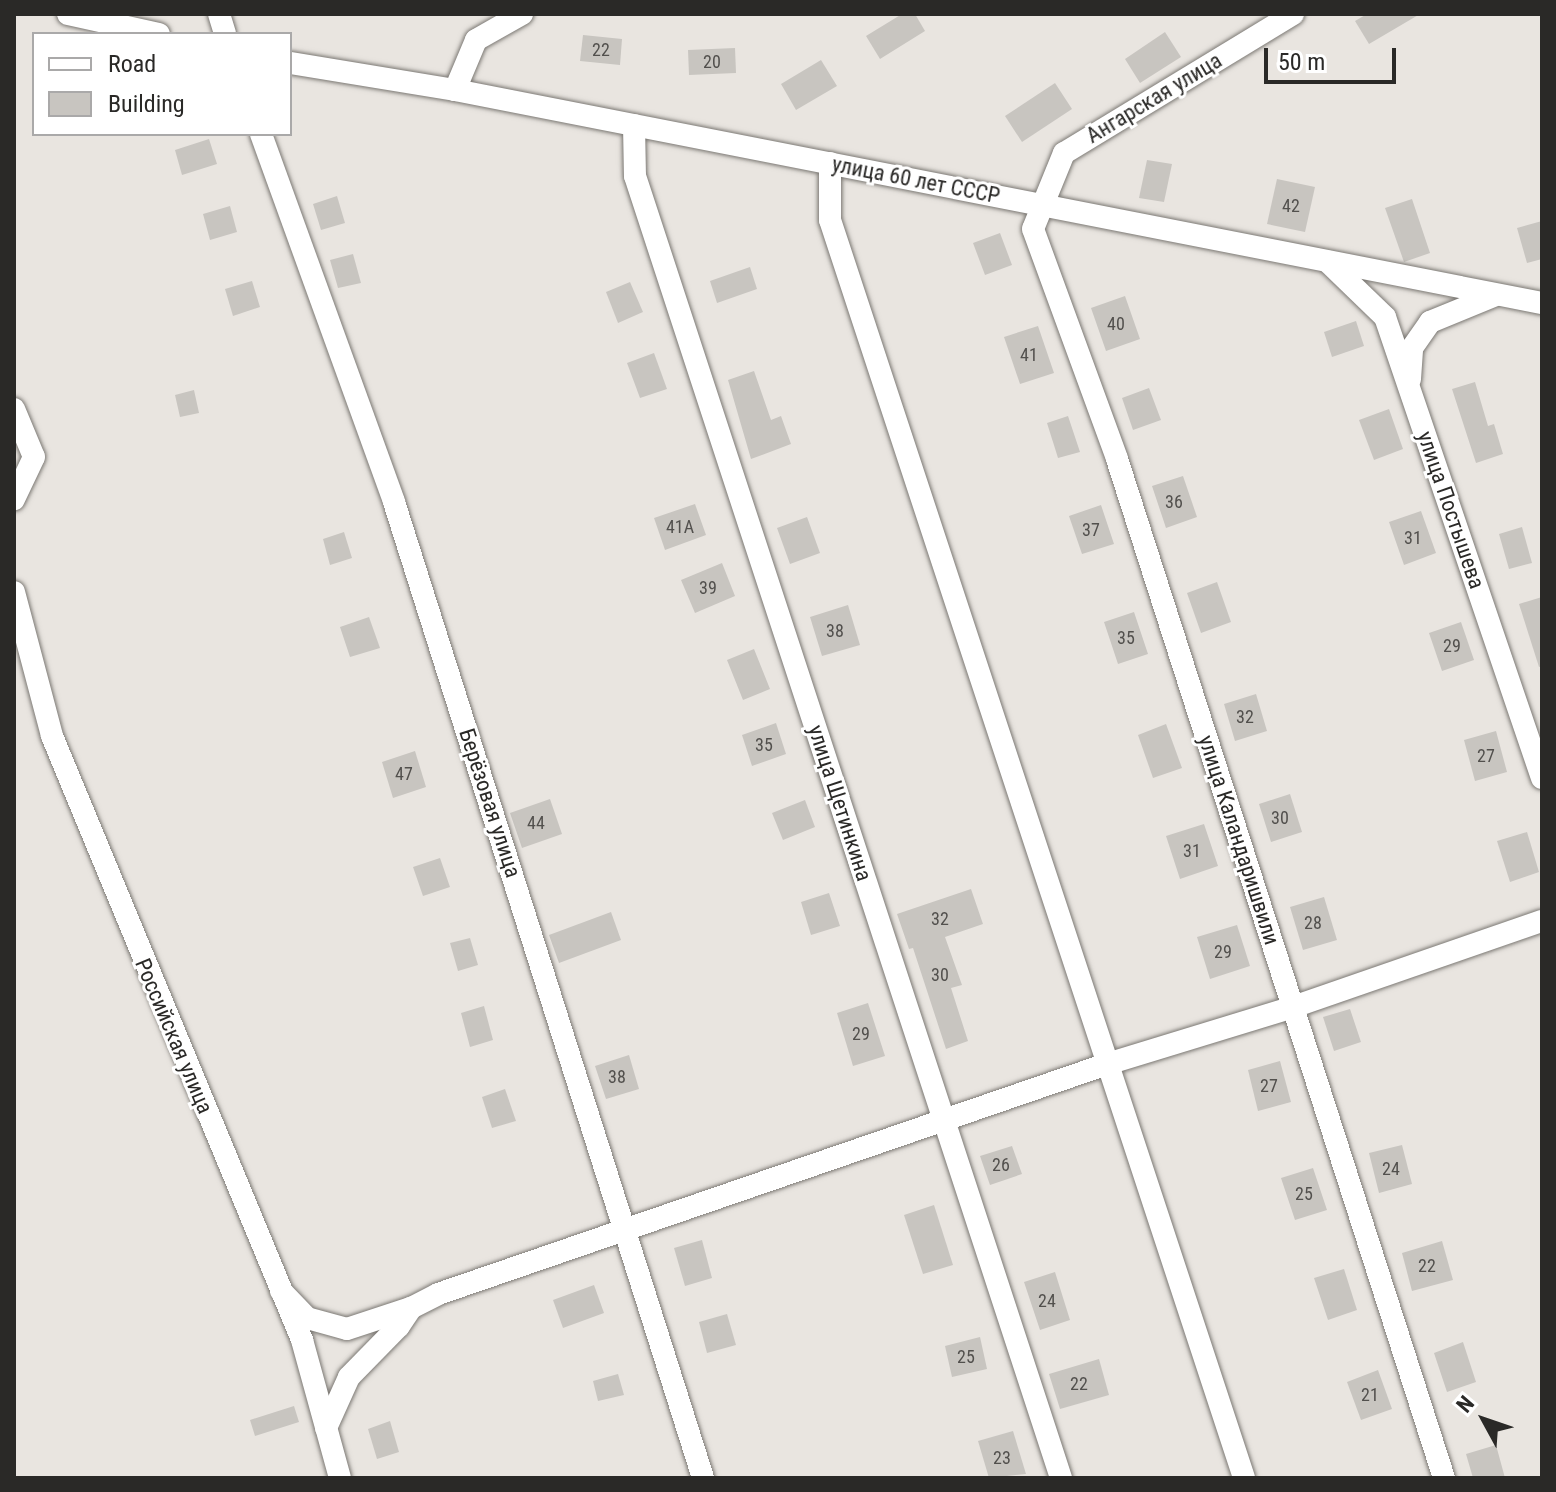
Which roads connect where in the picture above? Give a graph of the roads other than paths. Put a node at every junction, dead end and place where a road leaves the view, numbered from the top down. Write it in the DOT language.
graph roads {
  1 [pos="68,14"];
  2 [pos="522,14"];
  3 [pos="1293,14"];
  4 [pos="150,32"];
  5 [pos="292,63"];
  6 [pos="455,90"];
  7 [pos="634,125"];
  8 [pos="262,136"];
  9 [pos="830,163"];
  10 [pos="1041,205"];
  11 [pos="1328,261"];
  12 [pos="1497,295"];
  13 [pos="1542,303"];
  14 [pos="1409,386"];
  15 [pos="14,409"];
  16 [pos="14,499"];
  17 [pos="14,592"];
  18 [pos="1542,778"];
  19 [pos="1542,921"];
  20 [pos="1293,1007"];
  21 [pos="1107,1064"];
  22 [pos="944,1120"];
  23 [pos="624,1229"];
  24 [pos="281,1291"];
  25 [pos="411,1308"];
  26 [pos="326,1428"];
  27 [pos="340,1478"];
  28 [pos="703,1478"];
  29 [pos="1061,1478"];
  30 [pos="1244,1478"];
  31 [pos="1444,1478"];
  1 -- 4 [label="street"];
  2 -- 6 [label="street"];
  3 -- 10 [label="street, Ангарская улица"];
  5 -- 6 [label="street, улица 60 лет СССР"];
  6 -- 7 [label="street, улица 60 лет СССР"];
  7 -- 9 [label="street, улица 60 лет СССР"];
  7 -- 22 [label="street, улица Щетинкина"];
  8 -- 23 [label="street, Берёзовая улица"];
  9 -- 10 [label="street, улица 60 лет СССР"];
  9 -- 21 [label="street"];
  10 -- 11 [label="street, улица 60 лет СССР"];
  10 -- 20 [label="street, улица Каландаришвили"];
  11 -- 12 [label="street, улица 60 лет СССР"];
  11 -- 14 [label="street, улица Постышева"];
  12 -- 13 [label="street, улица 60 лет СССР"];
  12 -- 14 [label="street"];
  14 -- 18 [label="street, улица Постышева"];
  15 -- 16 [label="street"];
  17 -- 24 [label="street, Российская улица"];
  19 -- 20 [label="street"];
  20 -- 21 [label="street"];
  20 -- 31 [label="street, улица Каландаришвили"];
  21 -- 22 [label="street"];
  21 -- 30 [label="street"];
  22 -- 23 [label="street"];
  22 -- 29 [label="street, улица Щетинкина"];
  23 -- 25 [label="street"];
  23 -- 28 [label="street, Берёзовая улица"];
  24 -- 25 [label="street"];
  24 -- 26 [label="street, Российская улица"];
  25 -- 26 [label="street"];
  26 -- 27 [label="street, Российская улица"];
}
